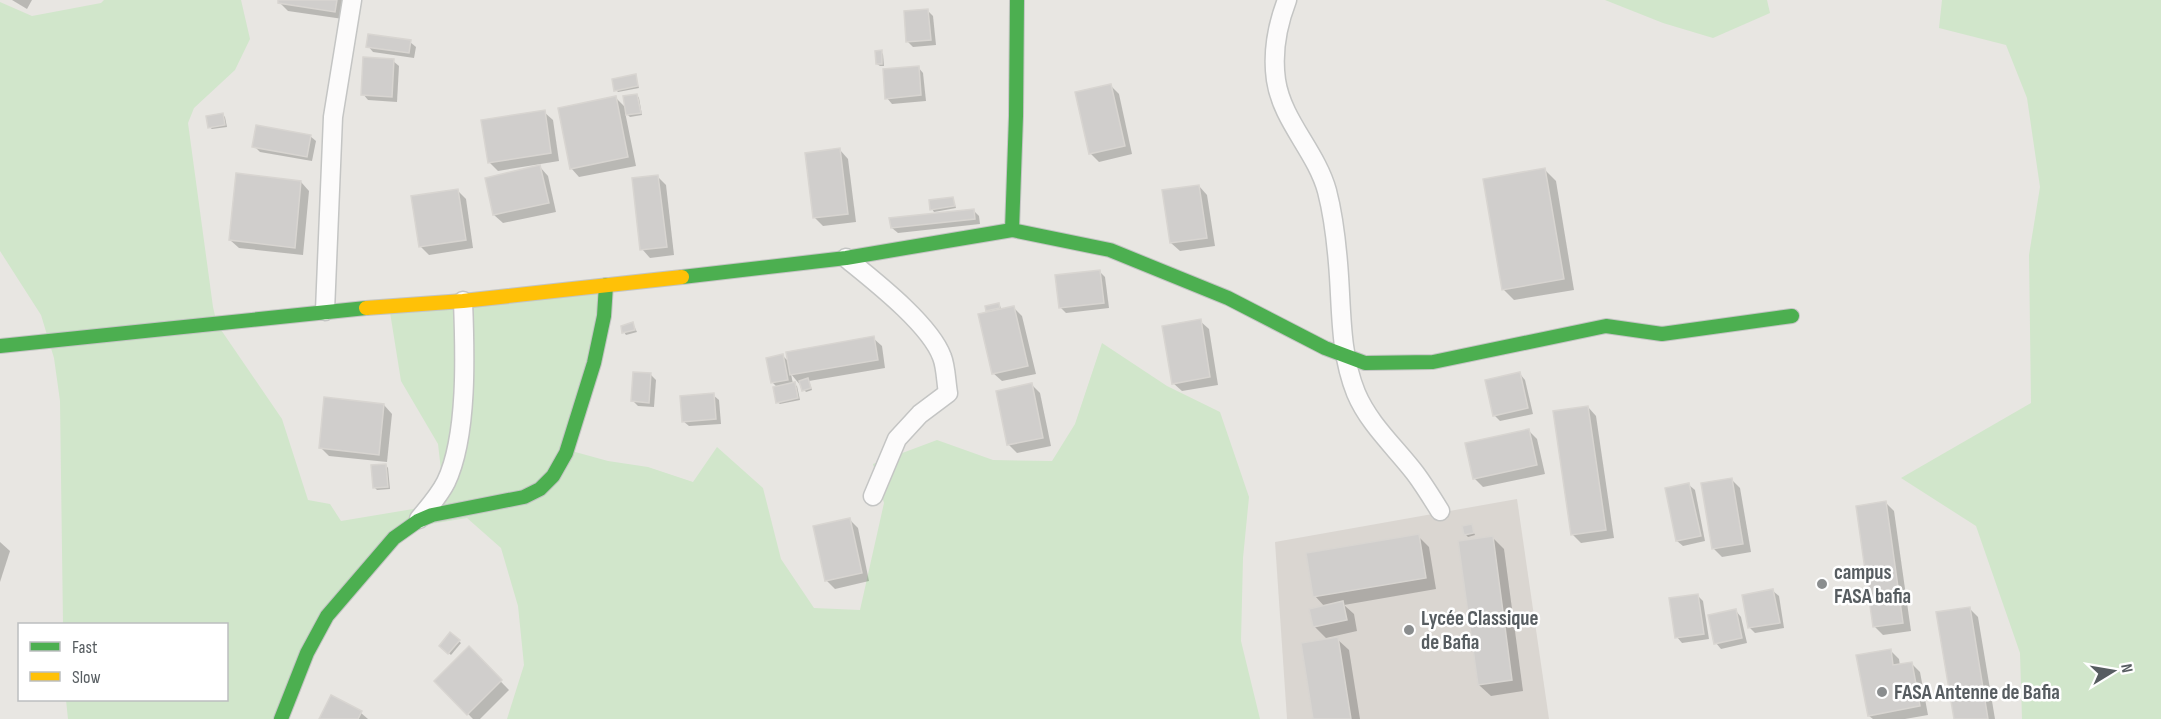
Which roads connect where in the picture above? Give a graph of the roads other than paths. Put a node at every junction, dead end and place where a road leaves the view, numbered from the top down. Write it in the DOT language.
graph roads {
  1 [pos="352,0"];
  2 [pos="1017,0"];
  3 [pos="1287,0"];
  4 [pos="1011,230"];
  5 [pos="846,258"];
  6 [pos="606,285"];
  7 [pos="463,301"];
  8 [pos="325,311"];
  9 [pos="1792,316"];
  10 [pos="0,346"];
  11 [pos="1345,355"];
  12 [pos="873,496"];
  13 [pos="1440,511"];
  14 [pos="418,521"];
  15 [pos="281,719"];
  1 -- 8 [label="street"];
  2 -- 4 [label="street"];
  3 -- 11 [label="street"];
  4 -- 5 [label="street"];
  4 -- 11 [label="street"];
  5 -- 6 [label="street"];
  5 -- 12 [label="street"];
  6 -- 7 [label="street"];
  6 -- 14 [label="street"];
  7 -- 8 [label="street"];
  7 -- 14 [label="street"];
  8 -- 10 [label="street"];
  9 -- 11 [label="street"];
  11 -- 13 [label="street"];
  14 -- 15 [label="street"];
}
